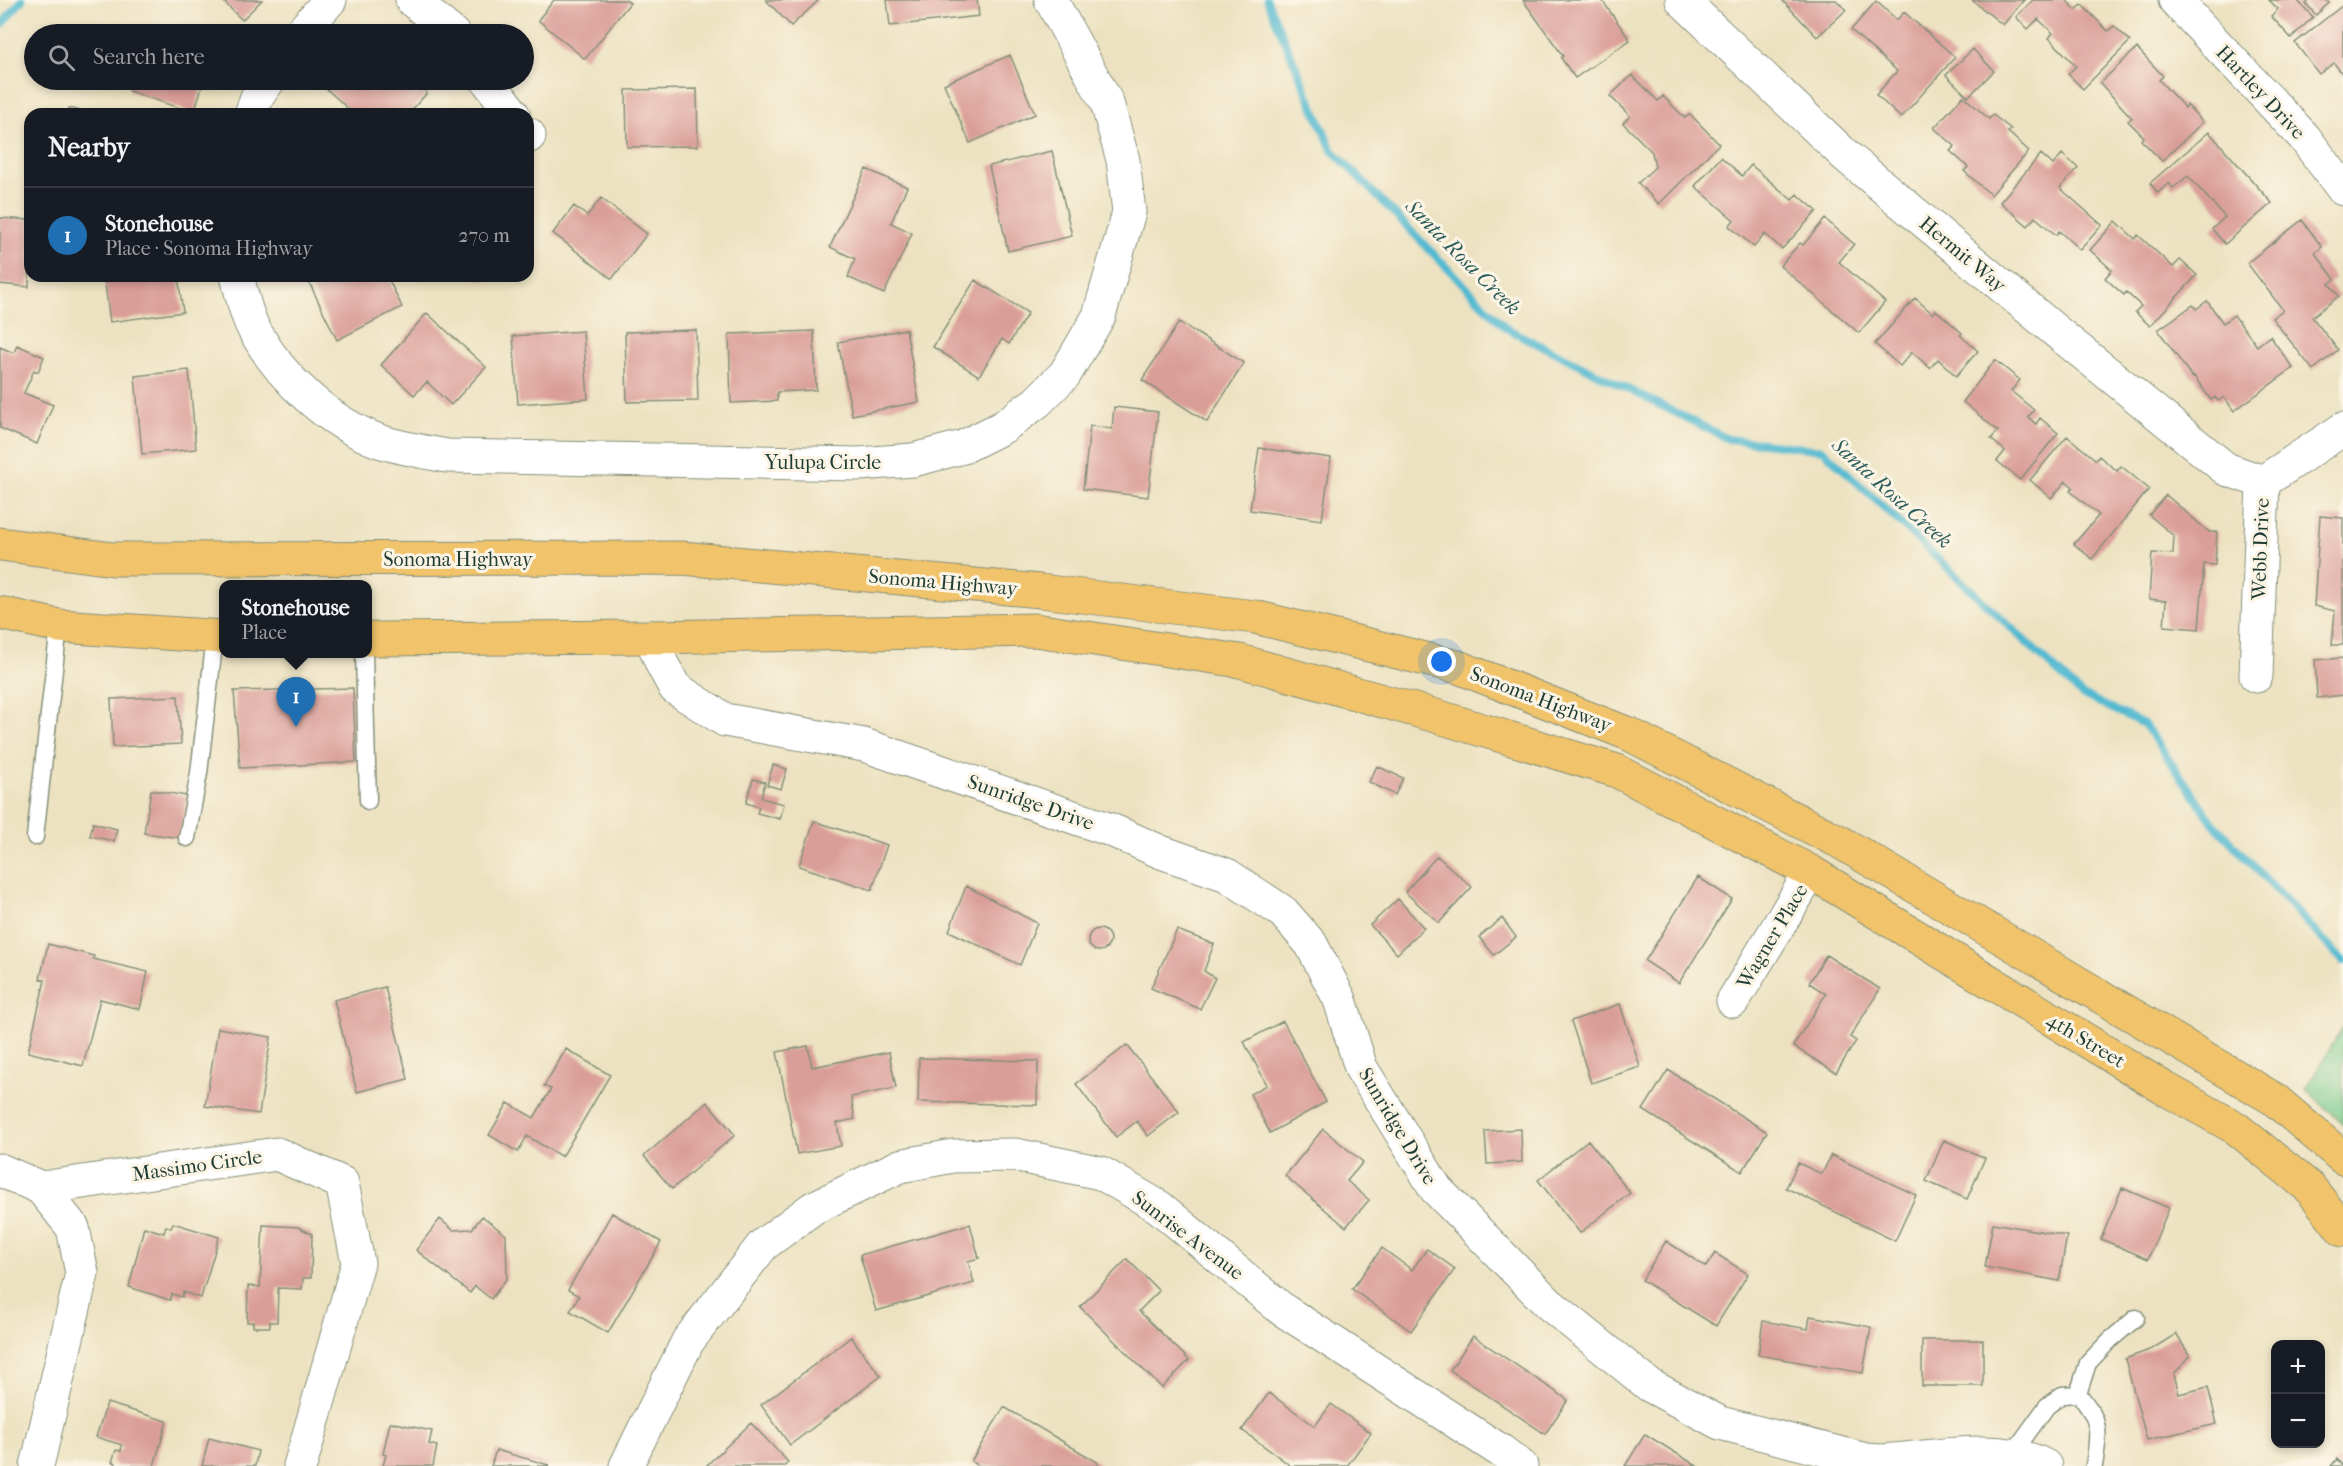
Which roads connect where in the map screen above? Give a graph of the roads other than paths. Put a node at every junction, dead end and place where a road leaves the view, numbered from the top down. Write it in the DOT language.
graph roads {
  1 [pos="330,0"];
  2 [pos="412,0"];
  3 [pos="1051,0"];
  4 [pos="1682,0"];
  5 [pos="2175,0"];
  6 [pos="309,24"];
  7 [pos="441,24"];
  8 [pos="262,90"];
  9 [pos="494,90"];
  10 [pos="253,108"];
  11 [pos="508,108"];
  12 [pos="2343,189"];
  13 [pos="239,282"];
  14 [pos="2343,429"];
  15 [pos="2263,482"];
  16 [pos="0,544"];
  17 [pos="0,613"];
  18 [pos="59,626"];
  19 [pos="219,637"];
  20 [pos="651,637"];
  21 [pos="372,639"];
  22 [pos="219,643"];
  23 [pos="364,658"];
  24 [pos="2256,676"];
  25 [pos="368,801"];
  26 [pos="35,837"];
  27 [pos="187,838"];
  28 [pos="1811,872"];
  29 [pos="1733,1000"];
  30 [pos="2343,1158"];
  31 [pos="0,1170"];
  32 [pos="41,1188"];
  33 [pos="2343,1230"];
  34 [pos="2136,1318"];
  35 [pos="2078,1394"];
  36 [pos="2011,1456"];
  37 [pos="1894,1463"];
  38 [pos="37,1466"];
  39 [pos="300,1466"];
  40 [pos="626,1466"];
  41 [pos="1521,1466"];
  42 [pos="2045,1466"];
  43 [pos="2094,1466"];
  1 -- 6 [label="street"];
  2 -- 7 [label="street"];
  3 -- 13 [label="street, Yulupa Circle"];
  4 -- 15 [label="street, Hermit Way"];
  5 -- 12 [label="street, Hartley Drive"];
  8 -- 10 [label="street"];
  9 -- 11 [label="street"];
  14 -- 15 [label="street, Webb Drive"];
  15 -- 24 [label="street, Webb Drive"];
  16 -- 30 [label="main road, Sonoma Highway"];
  17 -- 18 [label="main road"];
  18 -- 19 [label="main road"];
  18 -- 26 [label="lane"];
  20 -- 21 [label="main road"];
  20 -- 28 [label="main road"];
  20 -- 37 [label="street, Sunridge Drive"];
  22 -- 27 [label="lane"];
  23 -- 25 [label="lane"];
  28 -- 29 [label="street, Wagner Place"];
  28 -- 33 [label="main road, 4th Street"];
  31 -- 32 [label="street"];
  32 -- 38 [label="street"];
  32 -- 39 [label="street, Massimo Circle"];
  34 -- 35 [label="lane"];
  35 -- 36 [label="lane"];
  35 -- 43 [label="lane"];
  36 -- 37 [label="street, Sunridge Drive"];
  36 -- 42 [label="street, Sunridge Drive"];
  40 -- 41 [label="street, Sunrise Avenue"];
}
